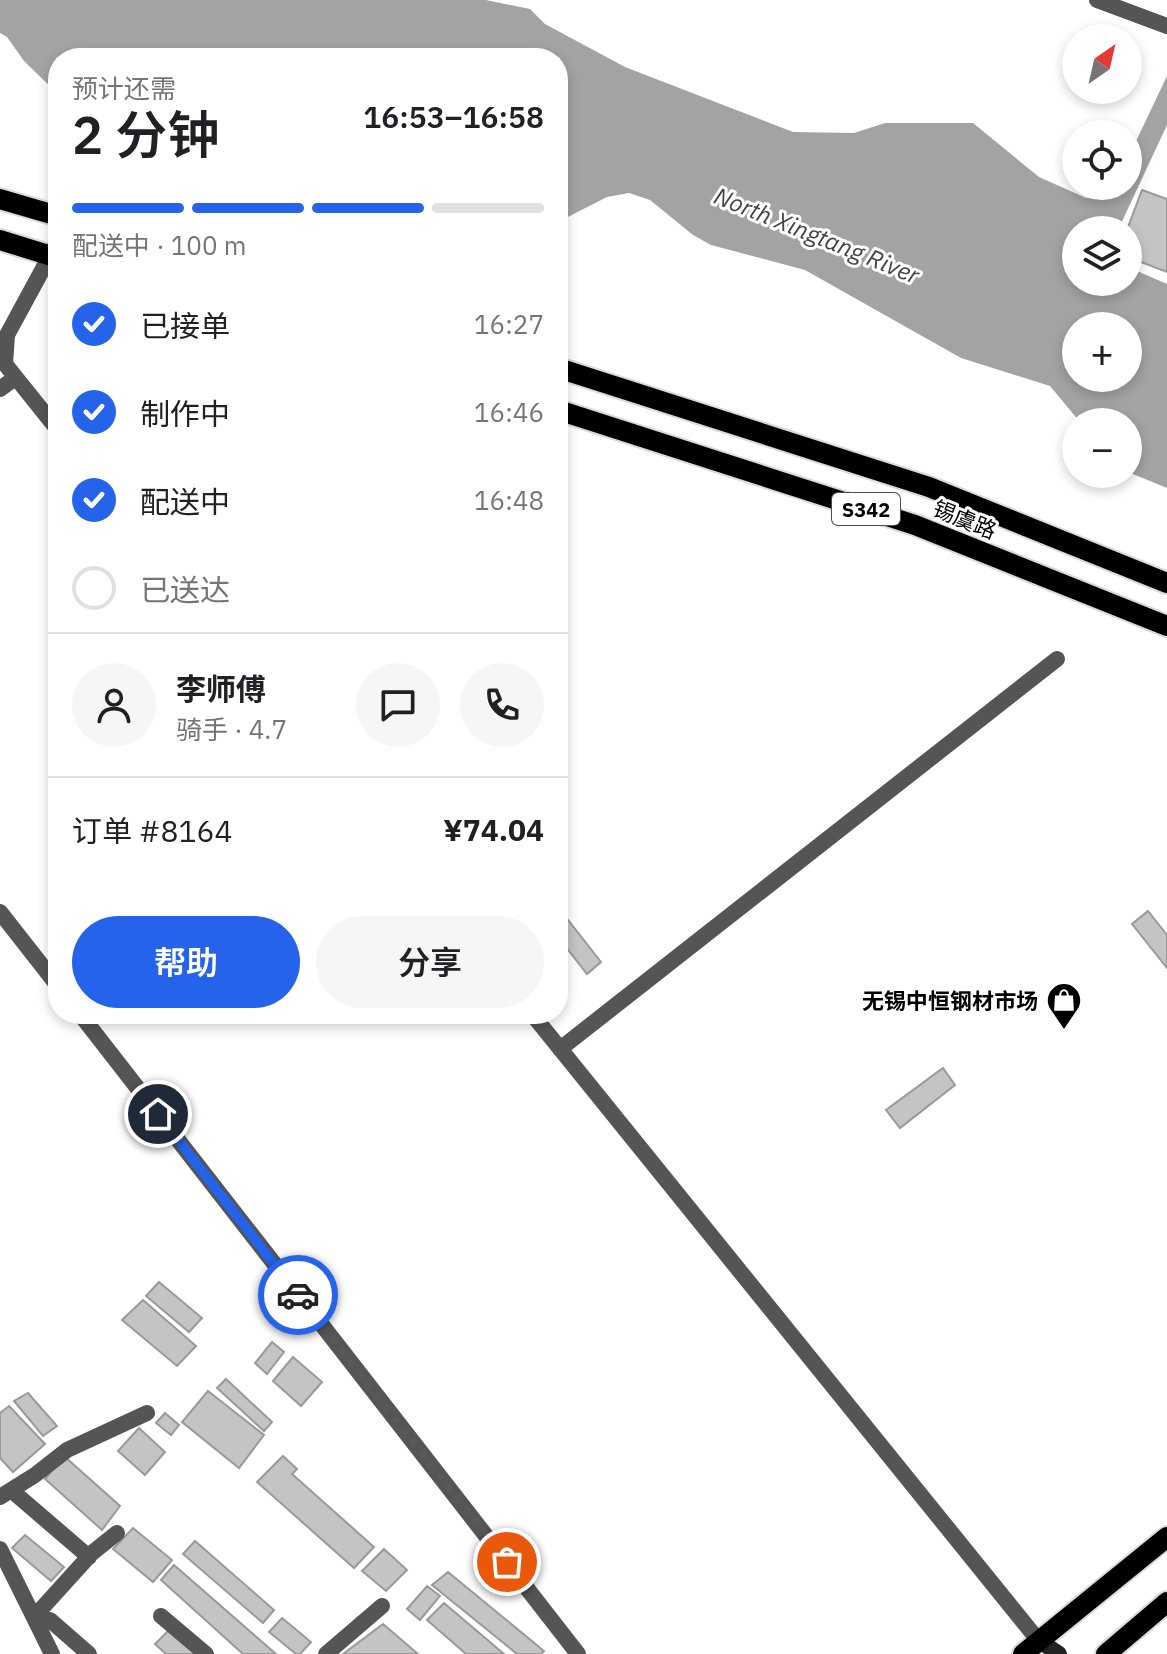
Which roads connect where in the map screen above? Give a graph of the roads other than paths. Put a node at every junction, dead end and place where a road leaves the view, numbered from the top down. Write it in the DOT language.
graph roads {
  1 [pos="1097,0"];
  2 [pos="1167,26"];
  3 [pos="0,199"];
  4 [pos="48,213"];
  5 [pos="0,240"];
  6 [pos="48,250"];
  7 [pos="48,264"];
  8 [pos="568,371"];
  9 [pos="15,378"];
  10 [pos="0,389"];
  11 [pos="568,413"];
  12 [pos="48,418"];
  13 [pos="1167,583"];
  14 [pos="1167,626"];
  15 [pos="1057,659"];
  16 [pos="0,912"];
  17 [pos="48,973"];
  18 [pos="88,1024"];
  19 [pos="540,1024"];
  20 [pos="560,1049"];
  21 [pos="147,1413"];
  22 [pos="6,1494"];
  23 [pos="117,1533"];
  24 [pos="1167,1537"];
  25 [pos="0,1549"];
  26 [pos="89,1557"];
  27 [pos="1167,1602"];
  28 [pos="382,1606"];
  29 [pos="161,1616"];
  30 [pos="34,1617"];
  31 [pos="1034,1649"];
  32 [pos="52,1654"];
  33 [pos="89,1654"];
  34 [pos="206,1654"];
  35 [pos="326,1654"];
  36 [pos="578,1654"];
  37 [pos="1059,1654"];
  38 [pos="1106,1654"];
  1 -- 2 [label="street"];
  3 -- 4 [label="main road"];
  5 -- 6 [label="main road"];
  7 -- 9 [label="street"];
  8 -- 13 [label="main road, 锡虞路 / S342"];
  9 -- 10 [label="street"];
  9 -- 12 [label="street"];
  11 -- 14 [label="main road, 锡虞路 / S342"];
  15 -- 20 [label="street"];
  16 -- 17 [label="street"];
  18 -- 36 [label="street"];
  19 -- 20 [label="street"];
  20 -- 31 [label="street"];
  21 -- 22 [label="street"];
  22 -- 26 [label="street"];
  23 -- 26 [label="street"];
  24 -- 31 [label="main road"];
  25 -- 30 [label="street"];
  26 -- 30 [label="street"];
  27 -- 38 [label="main road"];
  28 -- 35 [label="street"];
  29 -- 34 [label="street"];
  30 -- 32 [label="street"];
  30 -- 33 [label="street"];
  31 -- 37 [label="main road"];
}
